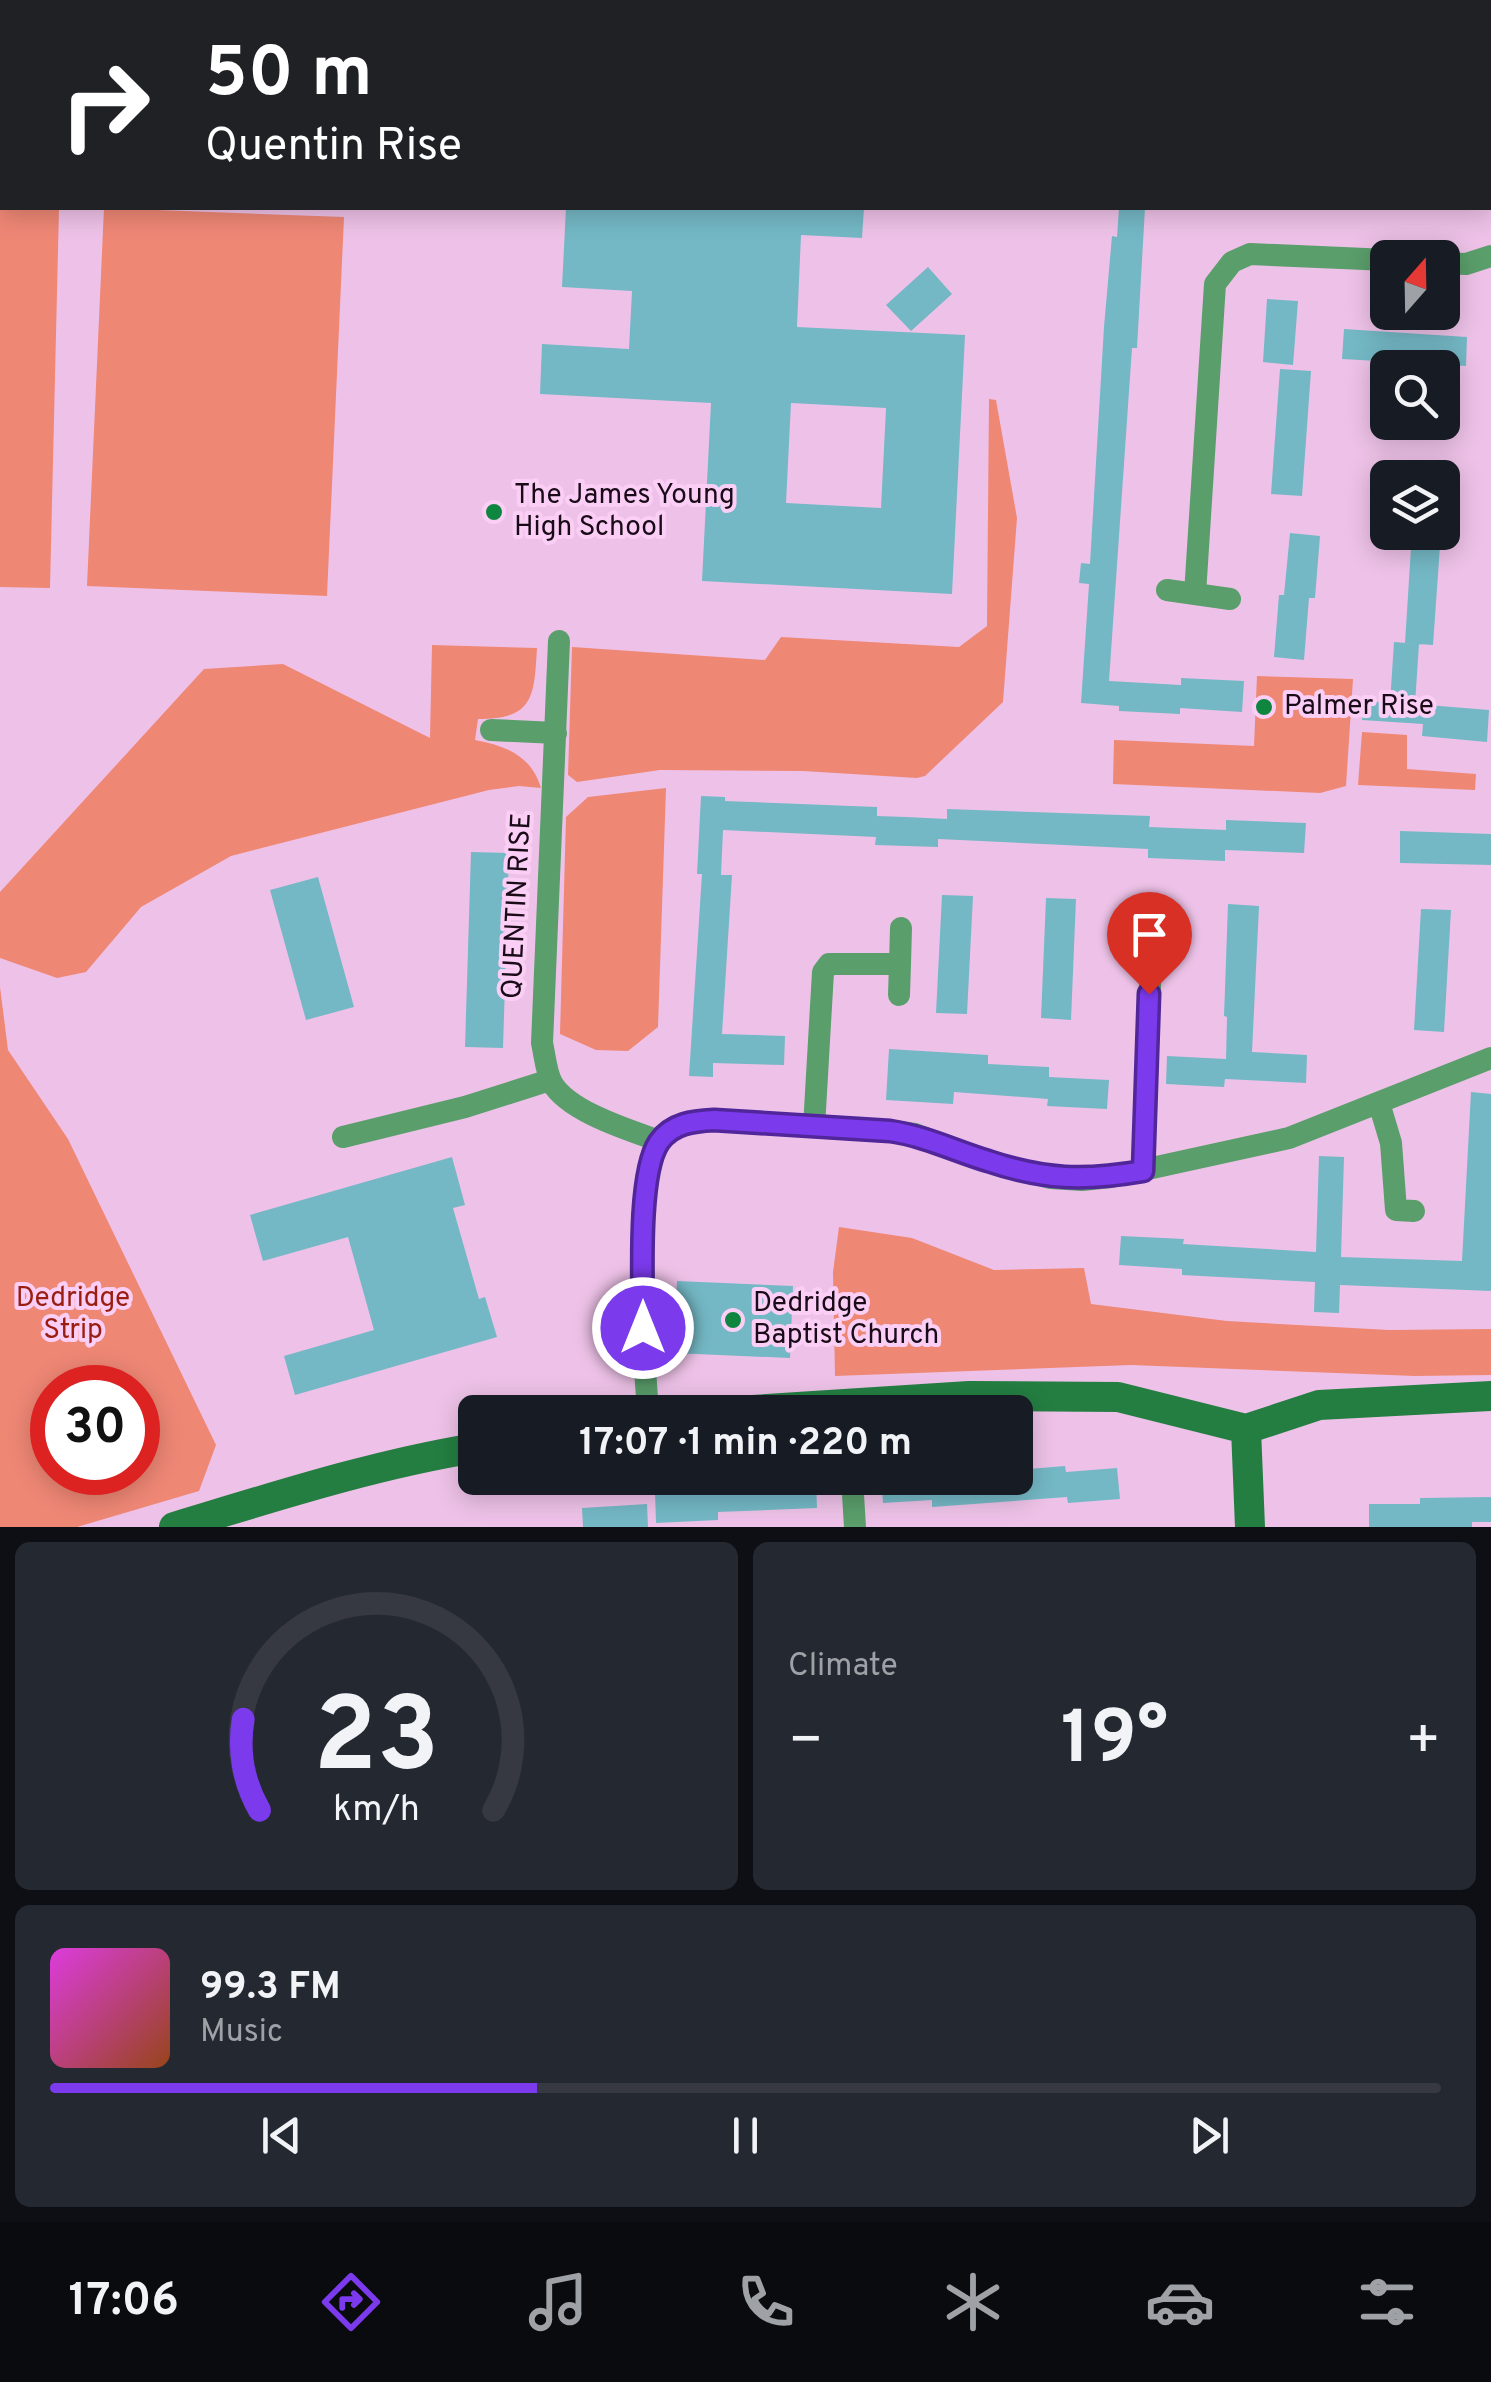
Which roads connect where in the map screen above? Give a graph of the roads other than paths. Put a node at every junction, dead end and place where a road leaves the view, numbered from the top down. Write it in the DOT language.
graph roads {
  1 [pos="1491,256"];
  2 [pos="1370,259"];
  3 [pos="1460,264"];
  4 [pos="1167,590"];
  5 [pos="1195,594"];
  6 [pos="1230,599"];
  7 [pos="559,641"];
  8 [pos="491,730"];
  9 [pos="556,732"];
  10 [pos="901,928"];
  11 [pos="1151,958"];
  12 [pos="900,964"];
  13 [pos="899,995"];
  14 [pos="1491,1058"];
  15 [pos="550,1080"];
  16 [pos="1379,1103"];
  17 [pos="814,1126"];
  18 [pos="343,1137"];
  19 [pos="659,1141"];
  20 [pos="1143,1171"];
  21 [pos="1394,1210"];
  22 [pos="646,1395"];
  23 [pos="1033,1396"];
  24 [pos="1491,1396"];
  25 [pos="1246,1429"];
  26 [pos="458,1451"];
  27 [pos="853,1495"];
  28 [pos="174,1527"];
  29 [pos="855,1527"];
  30 [pos="1250,1527"];
  1 -- 3 [label="street"];
  2 -- 5 [label="street"];
  4 -- 5 [label="street"];
  5 -- 6 [label="street"];
  7 -- 9 [label="street, QUENTIN RISE"];
  8 -- 9 [label="street"];
  9 -- 15 [label="street, QUENTIN RISE"];
  10 -- 12 [label="street"];
  11 -- 20 [label="street"];
  12 -- 13 [label="street"];
  12 -- 17 [label="street"];
  14 -- 16 [label="street"];
  15 -- 18 [label="street"];
  15 -- 19 [label="street"];
  16 -- 20 [label="street"];
  16 -- 21 [label="street"];
  17 -- 19 [label="street"];
  17 -- 20 [label="street"];
  19 -- 22 [label="street"];
  23 -- 25 [label="street"];
  24 -- 25 [label="street"];
  25 -- 30 [label="street"];
  26 -- 28 [label="street"];
  27 -- 29 [label="street"];
}
